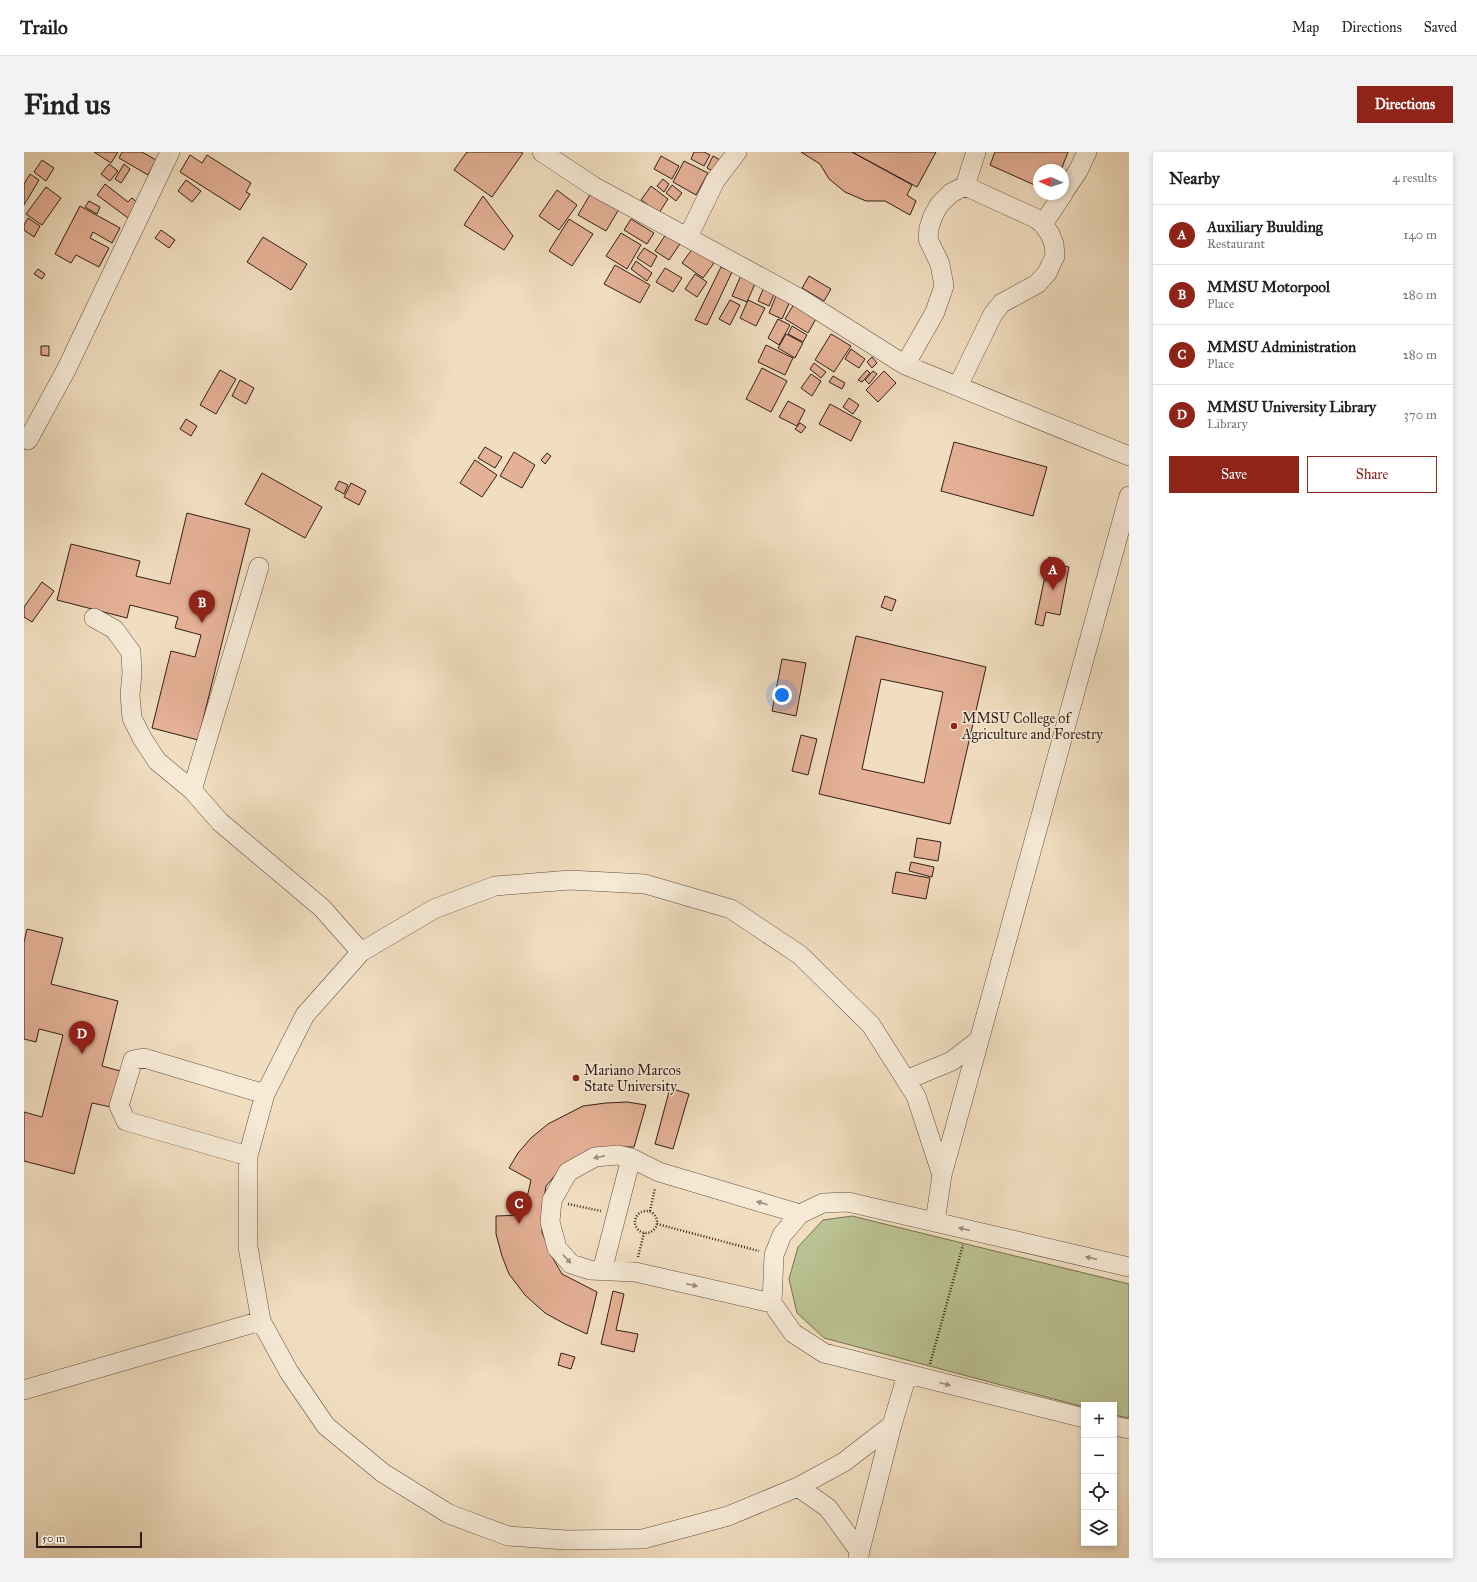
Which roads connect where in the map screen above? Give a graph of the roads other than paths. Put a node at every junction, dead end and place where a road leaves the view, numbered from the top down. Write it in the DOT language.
graph roads {
  1 [pos="170,152"];
  2 [pos="542,152"];
  3 [pos="737,152"];
  4 [pos="976,152"];
  5 [pos="1087,152"];
  6 [pos="1069,185"];
  7 [pos="965,186"];
  8 [pos="1059,200"];
  9 [pos="1043,224"];
  10 [pos="688,237"];
  11 [pos="905,365"];
  12 [pos="958,386"];
  13 [pos="28,440"];
  14 [pos="1129,456"];
  15 [pos="1129,496"];
  16 [pos="259,567"];
  17 [pos="94,618"];
  18 [pos="192,790"];
  19 [pos="361,952"];
  20 [pos="979,1040"];
  21 [pos="906,1080"];
  22 [pos="265,1094"];
  23 [pos="248,1156"];
  24 [pos="631,1158"];
  25 [pos="942,1175"];
  26 [pos="800,1214"];
  27 [pos="935,1222"];
  28 [pos="1129,1267"];
  29 [pos="602,1271"];
  30 [pos="772,1303"];
  31 [pos="261,1321"];
  32 [pos="907,1375"];
  33 [pos="24,1390"];
  34 [pos="1081,1417"];
  35 [pos="892,1425"];
  36 [pos="1117,1427"];
  37 [pos="1129,1429"];
  38 [pos="798,1487"];
  39 [pos="859,1555"];
  1 -- 13 [label="street"];
  2 -- 10 [label="street"];
  3 -- 10 [label="street"];
  4 -- 7 [label="street"];
  5 -- 6 [label="street"];
  7 -- 9 [label="street"];
  7 -- 11 [label="street"];
  8 -- 9 [label="street"];
  9 -- 12 [label="street"];
  10 -- 11 [label="street"];
  11 -- 12 [label="street"];
  12 -- 14 [label="street"];
  15 -- 20 [label="street"];
  16 -- 18 [label="street"];
  17 -- 18 [label="street"];
  18 -- 19 [label="street"];
  19 -- 21 [label="street"];
  19 -- 22 [label="street"];
  20 -- 21 [label="street"];
  20 -- 25 [label="street"];
  21 -- 25 [label="street"];
  22 -- 23 [label="street"];
  22 -- 23 [label="street"];
  23 -- 31 [label="street"];
  26 -- 24 [label="street, one-way"];
  24 -- 29 [label="street"];
  24 -- 29 [label="street, one-way"];
  25 -- 27 [label="street"];
  26 -- 27 [label="street"];
  26 -- 30 [label="street"];
  28 -- 27 [label="street, one-way"];
  29 -- 30 [label="street, one-way"];
  30 -- 32 [label="street"];
  31 -- 33 [label="street"];
  31 -- 38 [label="street"];
  32 -- 34 [label="street, one-way"];
  32 -- 35 [label="street"];
  35 -- 38 [label="street"];
  35 -- 39 [label="street"];
  36 -- 37 [label="street"];
  38 -- 39 [label="street"];
}
